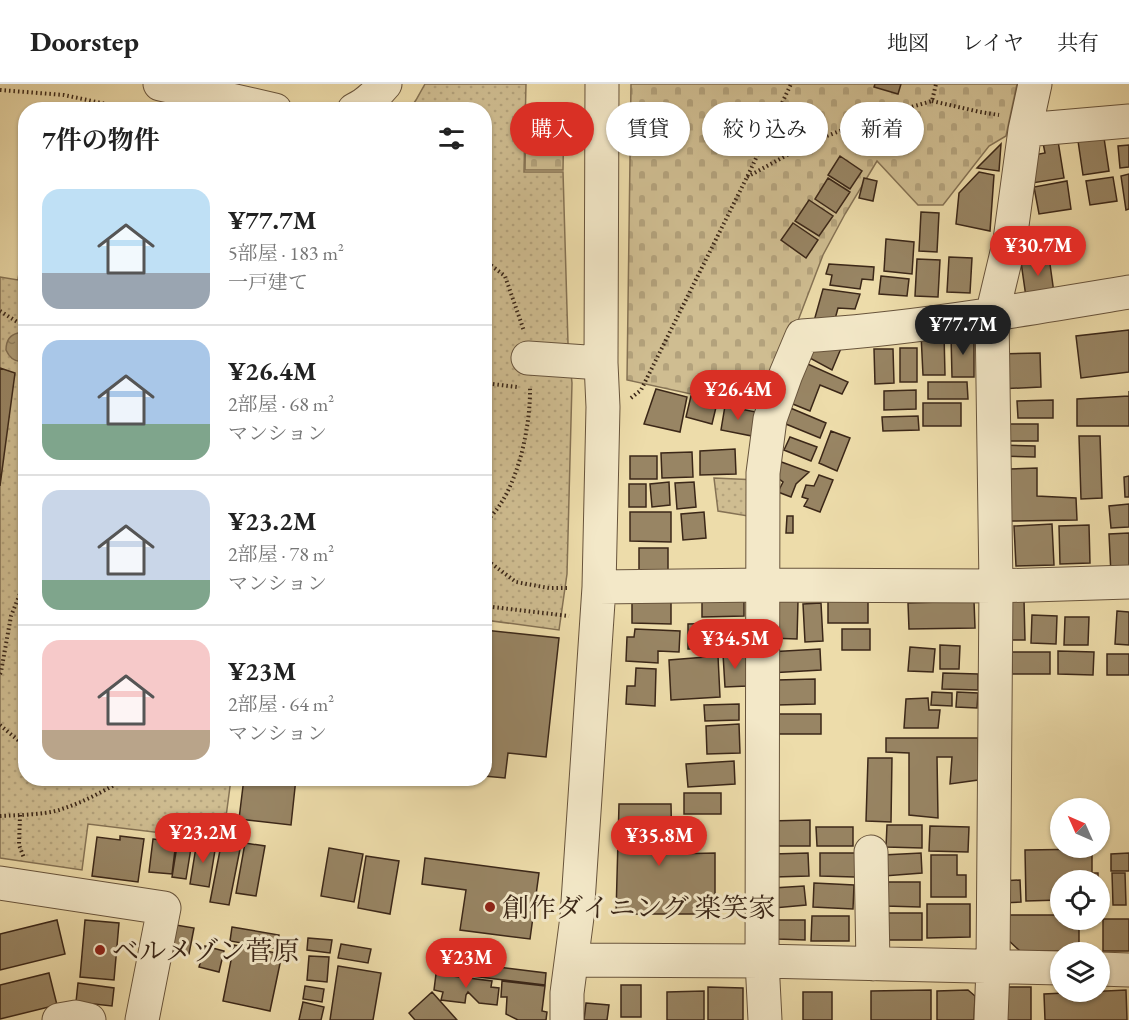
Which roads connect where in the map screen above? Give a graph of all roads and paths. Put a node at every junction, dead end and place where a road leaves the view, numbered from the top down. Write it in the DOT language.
graph roads {
  1 [pos="160,84"];
  2 [pos="385,84"];
  3 [pos="602,84"];
  4 [pos="791,84"];
  5 [pos="936,84"];
  6 [pos="1035,84"];
  7 [pos="0,90"];
  8 [pos="932,100"];
  9 [pos="97,102"];
  10 [pos="240,102"];
  11 [pos="366,102"];
  12 [pos="1129,121"];
  13 [pos="1026,125"];
  14 [pos="746,177"];
  15 [pos="492,266"];
  16 [pos="1129,292"];
  17 [pos="0,311"];
  18 [pos="992,315"];
  19 [pos="18,322"];
  20 [pos="601,363"];
  21 [pos="523,373"];
  22 [pos="492,381"];
  23 [pos="603,407"];
  24 [pos="492,516"];
  25 [pos="492,564"];
  26 [pos="1129,582"];
  27 [pos="762,585"];
  28 [pos="996,586"];
  29 [pos="586,587"];
  30 [pos="18,598"];
  31 [pos="492,607"];
  32 [pos="570,616"];
  33 [pos="0,674"];
  34 [pos="0,725"];
  35 [pos="18,740"];
  36 [pos="113,786"];
  37 [pos="20,815"];
  38 [pos="0,816"];
  39 [pos="871,852"];
  40 [pos="0,883"];
  41 [pos="35,888"];
  42 [pos="572,960"];
  43 [pos="762,961"];
  44 [pos="873,964"];
  45 [pos="993,967"];
  46 [pos="1050,968"];
  47 [pos="1110,969"];
  48 [pos="1129,970"];
  49 [pos="59,1020"];
  50 [pos="89,1020"];
  51 [pos="142,1020"];
  52 [pos="567,1020"];
  53 [pos="765,1020"];
  54 [pos="991,1020"];
  1 -- 10 [label="street"];
  2 -- 11 [label="street"];
  3 -- 20 [label="street"];
  4 -- 14 [label="path"];
  5 -- 8 [label="path"];
  6 -- 13 [label="street"];
  7 -- 9 [label="path"];
  8 -- 13 [label="path"];
  8 -- 14 [label="path"];
  12 -- 13 [label="street"];
  13 -- 18 [label="street"];
  14 -- 23 [label="path"];
  15 -- 21 [label="path"];
  16 -- 18 [label="street"];
  17 -- 19 [label="path"];
  18 -- 27 [label="street"];
  18 -- 28 [label="street"];
  20 -- 21 [label="street"];
  20 -- 23 [label="street"];
  21 -- 22 [label="path"];
  21 -- 24 [label="path"];
  23 -- 29 [label="street"];
  25 -- 29 [label="path"];
  26 -- 28 [label="street"];
  27 -- 28 [label="street"];
  27 -- 29 [label="street"];
  27 -- 43 [label="street"];
  28 -- 45 [label="street"];
  29 -- 42 [label="street"];
  30 -- 33 [label="path"];
  31 -- 32 [label="path"];
  34 -- 35 [label="path"];
  36 -- 37 [label="path"];
  37 -- 38 [label="path"];
  37 -- 41 [label="path"];
  39 -- 44 [label="street"];
  40 -- 41 [label="street"];
  41 -- 51 [label="street"];
  42 -- 43 [label="street"];
  42 -- 52 [label="street"];
  43 -- 44 [label="street"];
  43 -- 53 [label="street"];
  44 -- 45 [label="street"];
  45 -- 46 [label="street"];
  45 -- 54 [label="street"];
  47 -- 48 [label="street"];
  49 -- 50 [label="street"];
}
